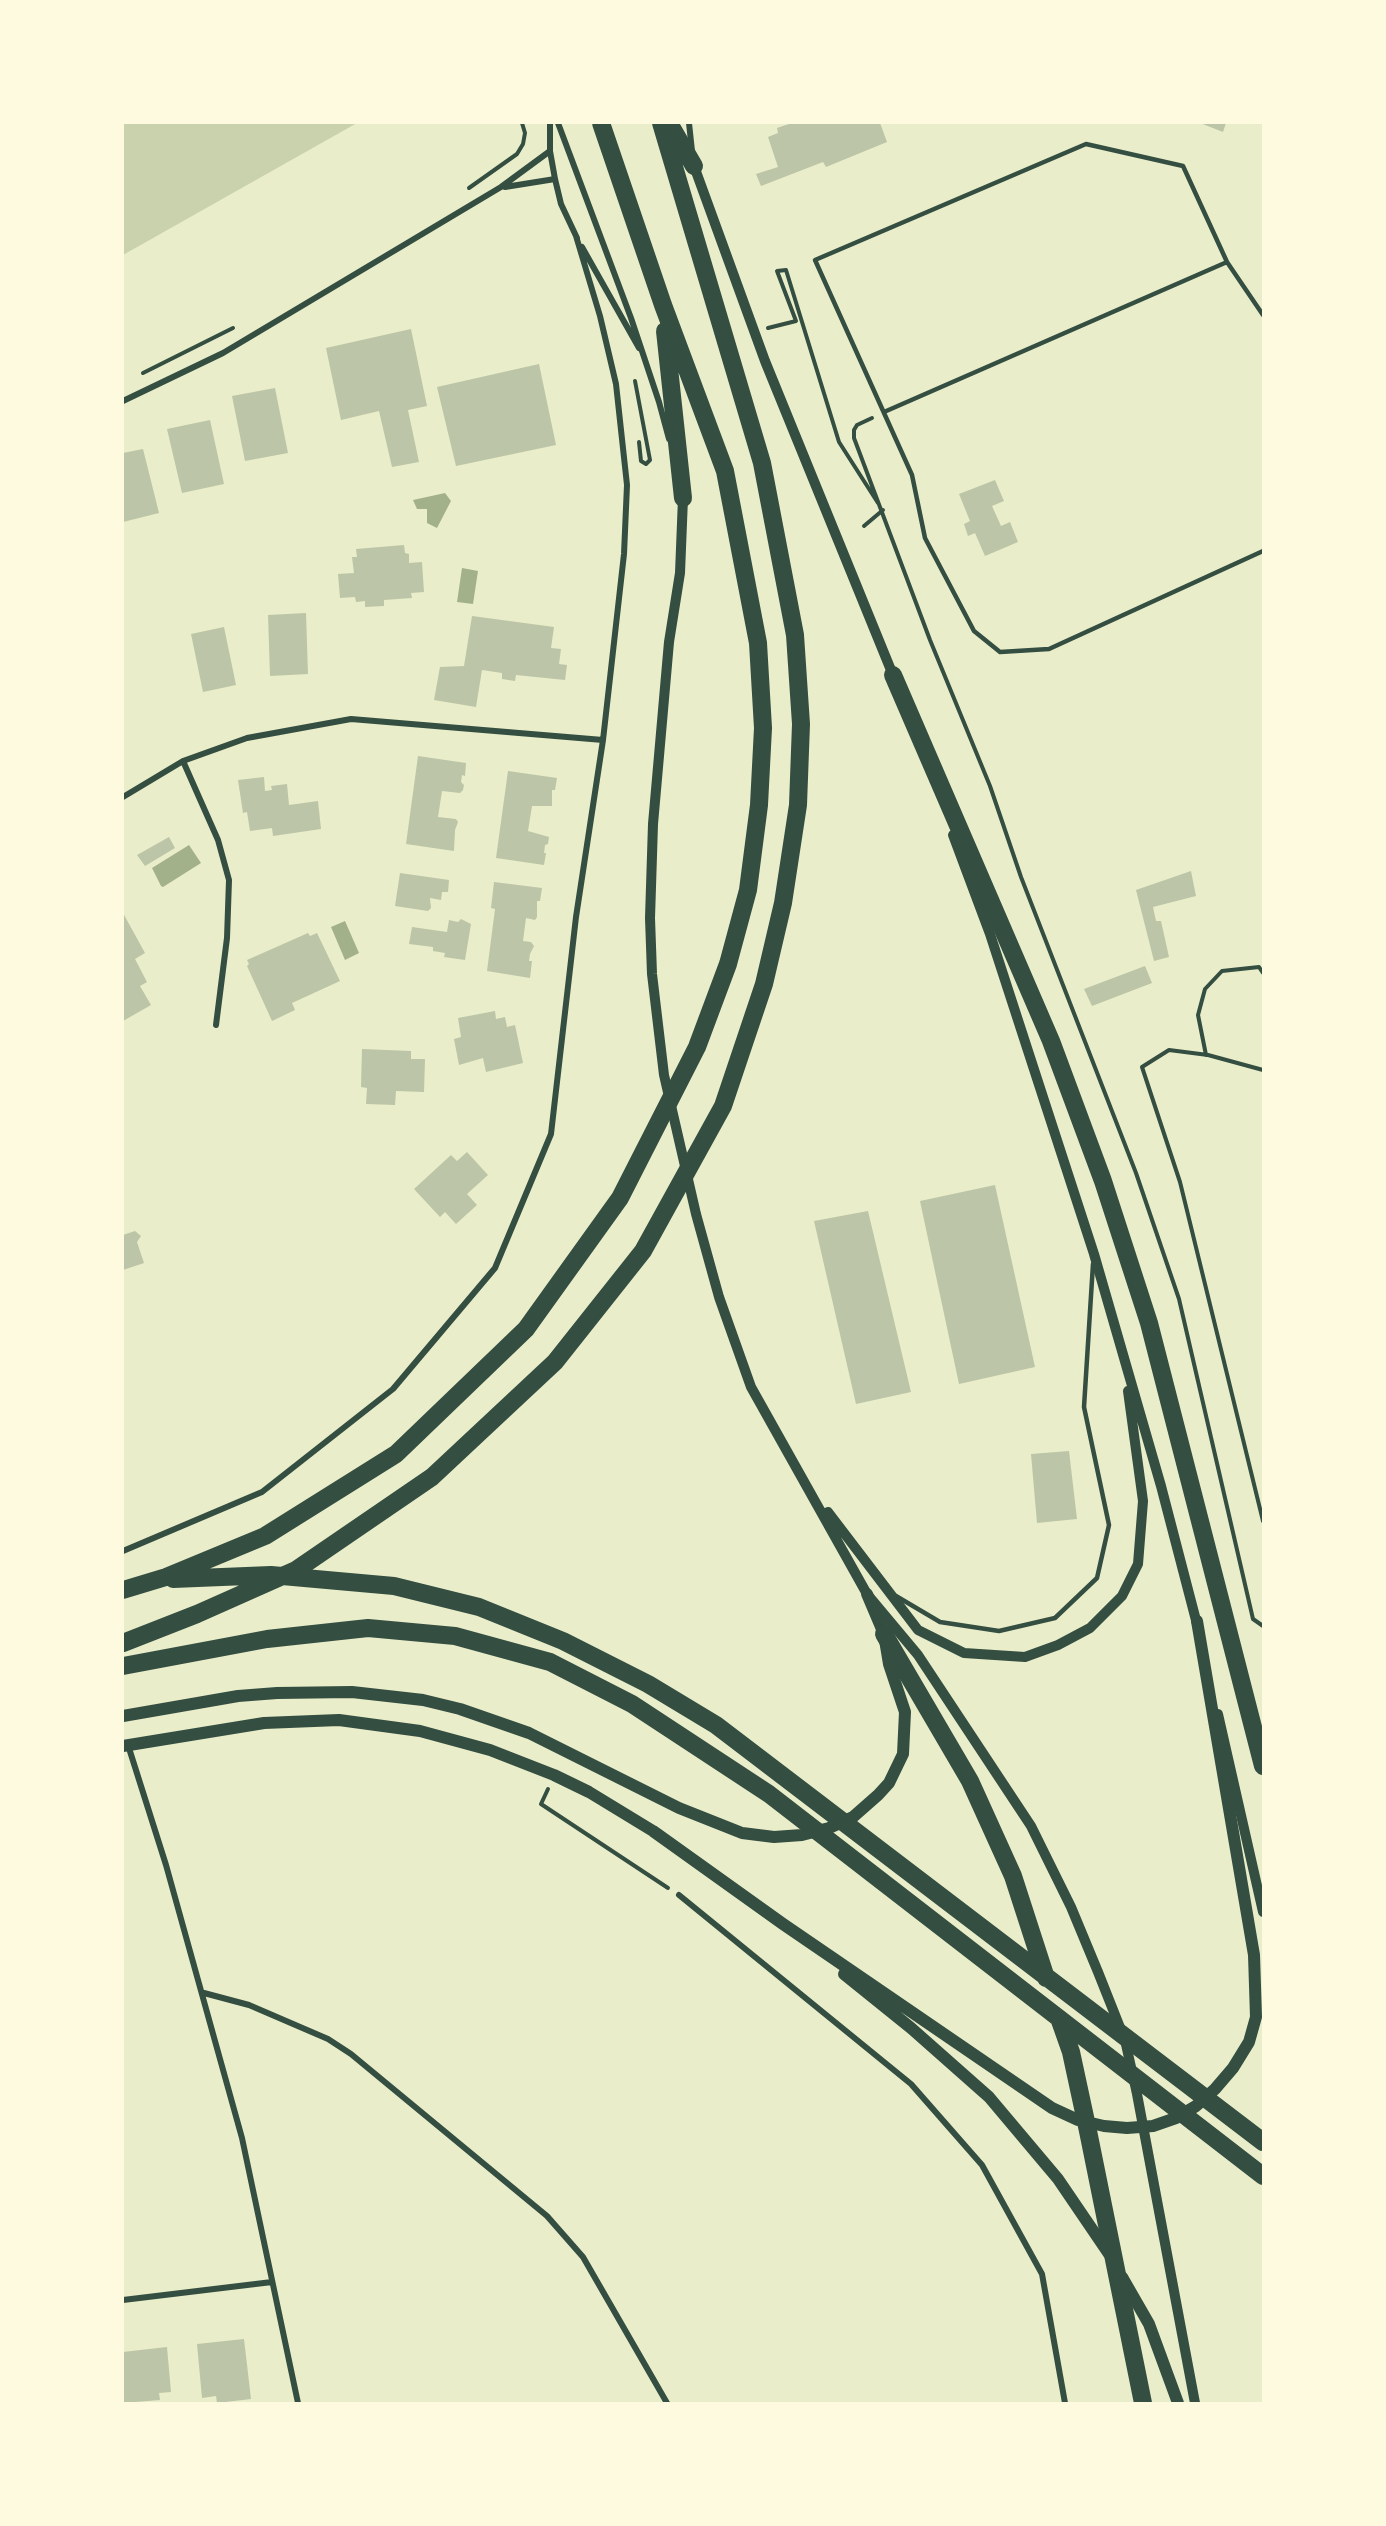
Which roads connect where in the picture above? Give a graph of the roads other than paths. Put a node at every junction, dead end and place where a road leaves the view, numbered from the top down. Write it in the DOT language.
graph roads {
  1 [pos="550,123"];
  2 [pos="558,123"];
  3 [pos="602,123"];
  4 [pos="661,123"];
  5 [pos="669,123"];
  6 [pos="689,123"];
  7 [pos="550,151"];
  8 [pos="694,166"];
  9 [pos="555,179"];
  10 [pos="501,187"];
  11 [pos="576,236"];
  12 [pos="1227,262"];
  13 [pos="663,305"];
  14 [pos="1263,315"];
  15 [pos="647,363"];
  16 [pos="123,401"];
  17 [pos="884,412"];
  18 [pos="683,498"];
  19 [pos="1263,551"];
  20 [pos="893,675"];
  21 [pos="603,740"];
  22 [pos="183,761"];
  23 [pos="123,797"];
  24 [pos="216,1025"];
  25 [pos="1094,1254"];
  26 [pos="1122,1353"];
  27 [pos="812,1493"];
  28 [pos="123,1551"];
  29 [pos="123,1581"];
  30 [pos="123,1590"];
  31 [pos="889,1591"];
  32 [pos="867,1594"];
  33 [pos="1197,1621"];
  34 [pos="884,1634"];
  35 [pos="123,1643"];
  36 [pos="123,1666"];
  37 [pos="123,1716"];
  38 [pos="125,1745"];
  39 [pos="1263,1766"];
  40 [pos="679,1895"];
  41 [pos="1263,1912"];
  42 [pos="783,1924"];
  43 [pos="204,1993"];
  44 [pos="1263,2142"];
  45 [pos="1263,2176"];
  46 [pos="272,2282"];
  47 [pos="123,2300"];
  48 [pos="298,2403"];
  49 [pos="667,2403"];
  50 [pos="1065,2403"];
  51 [pos="1143,2403"];
  52 [pos="1178,2403"];
  53 [pos="1195,2403"];
  1 -- 7 [label="street"];
  2 -- 15 [label="street"];
  3 -- 13 [label="highway"];
  4 -- 35 [label="highway"];
  5 -- 8 [label="highway"];
  6 -- 8 [label="street"];
  7 -- 9 [label="street"];
  7 -- 10 [label="street"];
  8 -- 20 [label="street"];
  9 -- 10 [label="street"];
  9 -- 11 [label="street"];
  10 -- 16 [label="street"];
  11 -- 15 [label="street"];
  11 -- 21 [label="street"];
  12 -- 14 [label="lane"];
  12 -- 17 [label="lane"];
  12 -- 17 [label="lane"];
  13 -- 18 [label="highway"];
  13 -- 30 [label="highway"];
  15 -- 18 [label="street"];
  17 -- 19 [label="lane"];
  18 -- 27 [label="street"];
  20 -- 25 [label="street"];
  20 -- 39 [label="highway"];
  21 -- 22 [label="street"];
  21 -- 28 [label="street"];
  22 -- 23 [label="street"];
  22 -- 24 [label="street"];
  25 -- 26 [label="street"];
  25 -- 31 [label="lane"];
  26 -- 31 [label="street"];
  26 -- 33 [label="street"];
  27 -- 31 [label="street"];
  27 -- 32 [label="street"];
  29 -- 44 [label="highway"];
  32 -- 34 [label="main road"];
  32 -- 53 [label="street"];
  33 -- 41 [label="street"];
  33 -- 42 [label="main road"];
  34 -- 37 [label="main road"];
  34 -- 51 [label="highway"];
  36 -- 45 [label="highway"];
  38 -- 42 [label="main road"];
  38 -- 43 [label="street"];
  40 -- 50 [label="street"];
  42 -- 52 [label="main road"];
  43 -- 46 [label="street"];
  43 -- 49 [label="street"];
  46 -- 47 [label="street"];
  46 -- 48 [label="street"];
}
